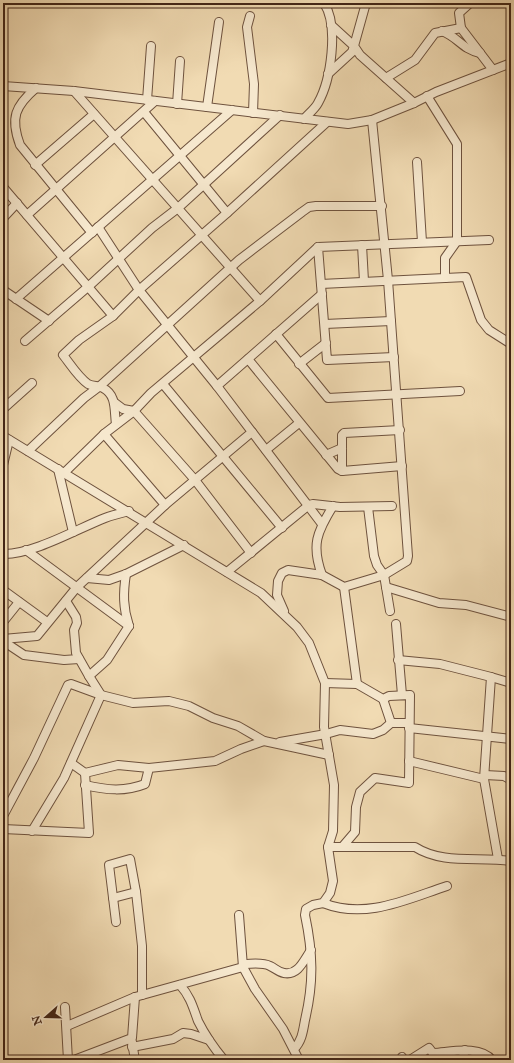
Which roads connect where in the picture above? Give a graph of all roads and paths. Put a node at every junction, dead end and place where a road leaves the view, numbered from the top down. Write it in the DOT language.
graph roads {
  1 [pos="324,3"];
  2 [pos="366,3"];
  3 [pos="470,3"];
  4 [pos="250,16"];
  5 [pos="219,22"];
  6 [pos="331,26"];
  7 [pos="461,28"];
  8 [pos="442,31"];
  9 [pos="151,46"];
  10 [pos="354,46"];
  11 [pos="480,53"];
  12 [pos="180,60"];
  13 [pos="511,63"];
  14 [pos="493,70"];
  15 [pos="328,74"];
  16 [pos="386,78"];
  17 [pos="3,86"];
  18 [pos="36,88"];
  19 [pos="74,91"];
  20 [pos="427,96"];
  21 [pos="151,100"];
  22 [pos="414,103"];
  23 [pos="177,104"];
  24 [pos="206,107"];
  25 [pos="232,110"];
  26 [pos="144,112"];
  27 [pos="253,113"];
  28 [pos="94,114"];
  29 [pos="280,115"];
  30 [pos="304,119"];
  31 [pos="372,120"];
  32 [pos="327,122"];
  33 [pos="115,137"];
  34 [pos="181,157"];
  35 [pos="417,162"];
  36 [pos="35,165"];
  37 [pos="153,180"];
  38 [pos="203,185"];
  39 [pos="3,187"];
  40 [pos="55,190"];
  41 [pos="16,203"];
  42 [pos="382,206"];
  43 [pos="178,208"];
  44 [pos="228,213"];
  45 [pos="27,215"];
  46 [pos="4,216"];
  47 [pos="95,230"];
  48 [pos="202,236"];
  49 [pos="457,240"];
  50 [pos="489,240"];
  51 [pos="422,242"];
  52 [pos="384,243"];
  53 [pos="362,245"];
  54 [pos="318,248"];
  55 [pos="64,258"];
  56 [pos="118,258"];
  57 [pos="230,268"];
  58 [pos="445,278"];
  59 [pos="388,280"];
  60 [pos="364,281"];
  61 [pos="321,284"];
  62 [pos="88,286"];
  63 [pos="3,290"];
  64 [pos="139,290"];
  65 [pos="322,294"];
  66 [pos="16,299"];
  67 [pos="260,301"];
  68 [pos="113,316"];
  69 [pos="391,320"];
  70 [pos="49,321"];
  71 [pos="167,324"];
  72 [pos="325,324"];
  73 [pos="276,334"];
  74 [pos="25,341"];
  75 [pos="326,343"];
  76 [pos="511,344"];
  77 [pos="193,357"];
  78 [pos="394,357"];
  79 [pos="248,359"];
  80 [pos="299,364"];
  81 [pos="32,383"];
  82 [pos="163,384"];
  83 [pos="100,386"];
  84 [pos="217,386"];
  85 [pos="460,391"];
  86 [pos="397,394"];
  87 [pos="116,403"];
  88 [pos="3,409"];
  89 [pos="134,411"];
  90 [pos="299,423"];
  91 [pos="116,424"];
  92 [pos="400,430"];
  93 [pos="252,432"];
  94 [pos="104,434"];
  95 [pos="6,438"];
  96 [pos="342,448"];
  97 [pos="266,450"];
  98 [pos="28,451"];
  99 [pos="326,455"];
  100 [pos="224,458"];
  101 [pos="3,465"];
  102 [pos="402,466"];
  103 [pos="61,471"];
  104 [pos="342,471"];
  105 [pos="196,480"];
  106 [pos="165,505"];
  107 [pos="309,505"];
  108 [pos="333,506"];
  109 [pos="392,506"];
  110 [pos="368,507"];
  111 [pos="129,511"];
  112 [pos="147,523"];
  113 [pos="322,524"];
  114 [pos="282,528"];
  115 [pos="73,532"];
  116 [pos="184,545"];
  117 [pos="26,550"];
  118 [pos="251,553"];
  119 [pos="5,555"];
  120 [pos="227,572"];
  121 [pos="126,574"];
  122 [pos="322,575"];
  123 [pos="384,575"];
  124 [pos="87,578"];
  125 [pos="344,587"];
  126 [pos="77,588"];
  127 [pos="386,588"];
  128 [pos="3,590"];
  129 [pos="66,600"];
  130 [pos="19,602"];
  131 [pos="390,611"];
  132 [pos="287,617"];
  133 [pos="511,617"];
  134 [pos="3,622"];
  135 [pos="47,622"];
  136 [pos="396,624"];
  137 [pos="129,626"];
  138 [pos="3,640"];
  139 [pos="79,659"];
  140 [pos="398,660"];
  141 [pos="88,676"];
  142 [pos="491,676"];
  143 [pos="325,683"];
  144 [pos="511,683"];
  145 [pos="357,684"];
  146 [pos="102,695"];
  147 [pos="402,695"];
  148 [pos="383,699"];
  149 [pos="391,723"];
  150 [pos="409,725"];
  151 [pos="326,734"];
  152 [pos="486,737"];
  153 [pos="511,739"];
  154 [pos="264,741"];
  155 [pos="276,742"];
  156 [pos="329,755"];
  157 [pos="409,761"];
  158 [pos="71,763"];
  159 [pos="149,768"];
  160 [pos="85,774"];
  161 [pos="485,777"];
  162 [pos="511,780"];
  163 [pos="86,785"];
  164 [pos="3,816"];
  165 [pos="3,829"];
  166 [pos="32,831"];
  167 [pos="343,846"];
  168 [pos="328,847"];
  169 [pos="498,859"];
  170 [pos="511,861"];
  171 [pos="447,886"];
  172 [pos="136,892"];
  173 [pos="113,898"];
  174 [pos="323,903"];
  175 [pos="239,915"];
  176 [pos="116,922"];
  177 [pos="311,950"];
  178 [pos="244,966"];
  179 [pos="180,985"];
  180 [pos="139,996"];
  181 [pos="65,1007"];
  182 [pos="67,1026"];
  183 [pos="132,1038"];
  184 [pos="209,1040"];
  185 [pos="132,1047"];
  186 [pos="294,1049"];
  187 [pos="465,1050"];
  188 [pos="436,1057"];
  189 [pos="68,1060"];
  190 [pos="74,1060"];
  191 [pos="135,1060"];
  192 [pos="224,1060"];
  193 [pos="299,1060"];
  194 [pos="410,1060"];
  195 [pos="462,1060"];
  196 [pos="492,1060"];
  1 -- 6 [label="street"];
  2 -- 10 [label="street"];
  3 -- 7 [label="street"];
  4 -- 27 [label="street"];
  5 -- 24 [label="street"];
  6 -- 10 [label="street"];
  6 -- 15 [label="street"];
  7 -- 8 [label="street"];
  7 -- 11 [label="street"];
  8 -- 11 [label="street"];
  8 -- 16 [label="street"];
  9 -- 21 [label="street"];
  10 -- 15 [label="street"];
  10 -- 16 [label="street"];
  11 -- 14 [label="street"];
  12 -- 23 [label="street"];
  13 -- 14 [label="street"];
  14 -- 20 [label="street"];
  15 -- 30 [label="street"];
  16 -- 22 [label="street"];
  17 -- 18 [label="street"];
  18 -- 19 [label="street"];
  18 -- 36 [label="street"];
  19 -- 21 [label="street"];
  19 -- 28 [label="street"];
  20 -- 22 [label="street"];
  20 -- 49 [label="street"];
  21 -- 23 [label="street"];
  21 -- 26 [label="street"];
  22 -- 31 [label="street"];
  23 -- 24 [label="street"];
  24 -- 25 [label="street"];
  25 -- 27 [label="street"];
  25 -- 34 [label="street"];
  26 -- 33 [label="street"];
  26 -- 34 [label="street"];
  27 -- 29 [label="street"];
  28 -- 33 [label="street"];
  28 -- 36 [label="street"];
  29 -- 30 [label="street"];
  29 -- 38 [label="street"];
  30 -- 32 [label="street"];
  31 -- 32 [label="street"];
  31 -- 42 [label="street"];
  32 -- 44 [label="street"];
  33 -- 37 [label="street"];
  33 -- 40 [label="street"];
  34 -- 37 [label="street"];
  34 -- 38 [label="street"];
  35 -- 51 [label="street"];
  36 -- 40 [label="street"];
  37 -- 43 [label="street"];
  37 -- 47 [label="street"];
  38 -- 43 [label="street"];
  38 -- 44 [label="street"];
  39 -- 41 [label="street"];
  40 -- 45 [label="street"];
  40 -- 47 [label="street"];
  41 -- 45 [label="street"];
  41 -- 46 [label="street"];
  42 -- 52 [label="street"];
  42 -- 57 [label="street"];
  43 -- 48 [label="street"];
  43 -- 56 [label="street"];
  44 -- 48 [label="street"];
  45 -- 55 [label="street"];
  47 -- 55 [label="street"];
  47 -- 56 [label="street"];
  48 -- 57 [label="street"];
  48 -- 64 [label="street"];
  49 -- 50 [label="street"];
  49 -- 51 [label="street"];
  49 -- 58 [label="street"];
  51 -- 52 [label="street"];
  52 -- 53 [label="street"];
  52 -- 59 [label="street"];
  53 -- 54 [label="street"];
  53 -- 60 [label="street"];
  54 -- 61 [label="street"];
  54 -- 67 [label="street"];
  55 -- 62 [label="street"];
  55 -- 66 [label="street"];
  56 -- 62 [label="street"];
  56 -- 64 [label="street"];
  57 -- 67 [label="street"];
  57 -- 71 [label="street"];
  58 -- 59 [label="street"];
  58 -- 76 [label="street"];
  59 -- 60 [label="street"];
  59 -- 69 [label="street"];
  60 -- 61 [label="street"];
  61 -- 65 [label="street"];
  62 -- 68 [label="street"];
  62 -- 70 [label="street"];
  63 -- 66 [label="street"];
  64 -- 68 [label="street"];
  64 -- 71 [label="street"];
  65 -- 72 [label="street"];
  65 -- 73 [label="street"];
  66 -- 70 [label="street"];
  67 -- 77 [label="street"];
  68 -- 83 [label="street"];
  69 -- 72 [label="street"];
  69 -- 78 [label="street"];
  70 -- 74 [label="street"];
  71 -- 77 [label="street"];
  71 -- 83 [label="street"];
  72 -- 75 [label="street"];
  73 -- 79 [label="street"];
  73 -- 80 [label="street"];
  75 -- 78 [label="street"];
  75 -- 80 [label="street"];
  77 -- 82 [label="street"];
  77 -- 84 [label="street"];
  78 -- 86 [label="street"];
  79 -- 84 [label="street"];
  79 -- 90 [label="street"];
  80 -- 86 [label="street"];
  81 -- 88 [label="street"];
  82 -- 89 [label="street"];
  82 -- 100 [label="street"];
  83 -- 87 [label="street"];
  83 -- 98 [label="street"];
  84 -- 93 [label="street"];
  85 -- 86 [label="street"];
  86 -- 92 [label="street"];
  87 -- 89 [label="street"];
  87 -- 91 [label="street"];
  89 -- 91 [label="street"];
  89 -- 105 [label="street"];
  90 -- 97 [label="street"];
  90 -- 99 [label="street"];
  91 -- 94 [label="street"];
  92 -- 96 [label="street"];
  92 -- 102 [label="street"];
  93 -- 97 [label="street"];
  93 -- 100 [label="street"];
  94 -- 103 [label="street"];
  94 -- 106 [label="street"];
  95 -- 98 [label="street"];
  95 -- 101 [label="street"];
  96 -- 99 [label="street"];
  96 -- 104 [label="street"];
  97 -- 107 [label="street"];
  98 -- 103 [label="street"];
  99 -- 104 [label="street"];
  100 -- 105 [label="street"];
  100 -- 114 [label="street"];
  102 -- 104 [label="street"];
  102 -- 123 [label="street"];
  103 -- 111 [label="street"];
  103 -- 115 [label="street"];
  105 -- 106 [label="street"];
  105 -- 118 [label="street"];
  106 -- 112 [label="street"];
  107 -- 108 [label="street"];
  107 -- 113 [label="street"];
  107 -- 114 [label="street"];
  108 -- 110 [label="street"];
  108 -- 113 [label="street"];
  109 -- 110 [label="street"];
  110 -- 123 [label="street"];
  111 -- 112 [label="street"];
  111 -- 115 [label="street"];
  112 -- 116 [label="street"];
  112 -- 124 [label="street"];
  113 -- 122 [label="street"];
  114 -- 118 [label="street"];
  115 -- 117 [label="street"];
  116 -- 120 [label="street"];
  116 -- 121 [label="street"];
  117 -- 119 [label="street"];
  117 -- 126 [label="street"];
  118 -- 120 [label="street"];
  120 -- 132 [label="street"];
  121 -- 124 [label="street"];
  121 -- 137 [label="street"];
  122 -- 125 [label="street"];
  122 -- 132 [label="street"];
  123 -- 125 [label="street"];
  123 -- 127 [label="street"];
  124 -- 126 [label="street"];
  125 -- 145 [label="street"];
  126 -- 129 [label="street"];
  126 -- 137 [label="street"];
  127 -- 131 [label="street"];
  127 -- 133 [label="street"];
  128 -- 130 [label="street"];
  129 -- 135 [label="street"];
  129 -- 139 [label="street"];
  130 -- 134 [label="street"];
  130 -- 135 [label="street"];
  132 -- 143 [label="street"];
  135 -- 138 [label="street"];
  136 -- 140 [label="street"];
  137 -- 141 [label="street"];
  138 -- 139 [label="street"];
  139 -- 141 [label="street"];
  140 -- 142 [label="street"];
  140 -- 147 [label="street"];
  141 -- 146 [label="street"];
  142 -- 144 [label="street"];
  142 -- 152 [label="street"];
  143 -- 145 [label="street"];
  143 -- 151 [label="street"];
  145 -- 148 [label="street"];
  146 -- 154 [label="street"];
  146 -- 158 [label="street"];
  146 -- 164 [label="street"];
  147 -- 148 [label="street"];
  147 -- 150 [label="street"];
  148 -- 149 [label="street"];
  149 -- 150 [label="street"];
  149 -- 151 [label="street"];
  150 -- 152 [label="street"];
  150 -- 157 [label="street"];
  151 -- 155 [label="street"];
  151 -- 156 [label="street"];
  152 -- 153 [label="street"];
  152 -- 161 [label="street"];
  154 -- 155 [label="street"];
  154 -- 159 [label="street"];
  155 -- 156 [label="street"];
  156 -- 168 [label="street"];
  157 -- 161 [label="street"];
  157 -- 167 [label="street"];
  158 -- 160 [label="street"];
  158 -- 166 [label="street"];
  159 -- 160 [label="street"];
  159 -- 163 [label="street"];
  160 -- 163 [label="street"];
  161 -- 162 [label="street"];
  161 -- 169 [label="street"];
  163 -- 166 [label="street"];
  165 -- 166 [label="street"];
  167 -- 168 [label="street"];
  167 -- 169 [label="street"];
  168 -- 174 [label="street"];
  169 -- 170 [label="street"];
  171 -- 174 [label="street"];
  172 -- 173 [label="street"];
  172 -- 173 [label="street"];
  172 -- 180 [label="street"];
  173 -- 176 [label="street"];
  174 -- 177 [label="street"];
  175 -- 178 [label="street"];
  177 -- 178 [label="street"];
  177 -- 186 [label="street"];
  178 -- 179 [label="street"];
  178 -- 186 [label="street"];
  179 -- 180 [label="street"];
  179 -- 184 [label="street"];
  180 -- 182 [label="street"];
  180 -- 183 [label="street"];
  181 -- 182 [label="street"];
  182 -- 189 [label="street"];
  183 -- 185 [label="street"];
  183 -- 190 [label="street"];
  184 -- 185 [label="street"];
  184 -- 192 [label="street"];
  185 -- 191 [label="street"];
  186 -- 193 [label="street"];
  187 -- 188 [label="street"];
  187 -- 195 [label="street"];
  187 -- 196 [label="street"];
  188 -- 194 [label="street"];
}
